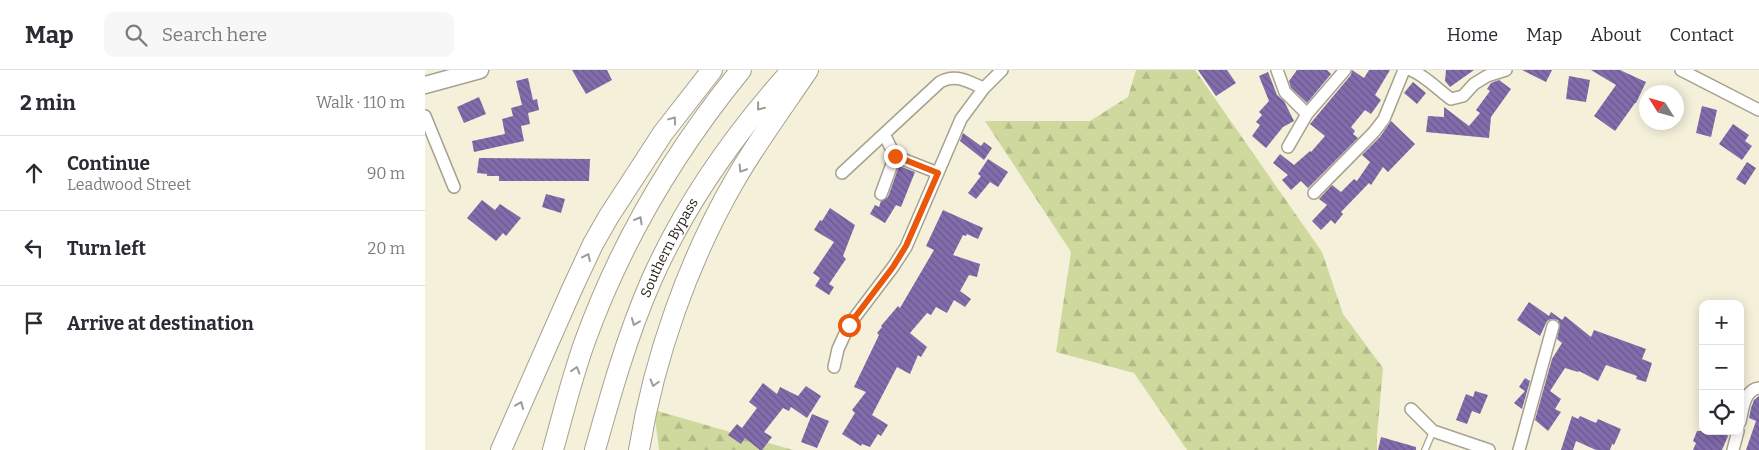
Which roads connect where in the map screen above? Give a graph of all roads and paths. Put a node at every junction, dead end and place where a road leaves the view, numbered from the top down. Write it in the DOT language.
graph roads {
  1 [pos="480,70"];
  2 [pos="712,70"];
  3 [pos="741,70"];
  4 [pos="792,70"];
  5 [pos="808,70"];
  6 [pos="1002,70"];
  7 [pos="1277,70"];
  8 [pos="1345,70"];
  9 [pos="1404,70"];
  10 [pos="1411,70"];
  11 [pos="1506,70"];
  12 [pos="1681,70"];
  13 [pos="425,85"];
  14 [pos="984,88"];
  15 [pos="1759,110"];
  16 [pos="1307,114"];
  17 [pos="425,116"];
  18 [pos="884,134"];
  19 [pos="1288,146"];
  20 [pos="895,156"];
  21 [pos="842,173"];
  22 [pos="938,173"];
  23 [pos="454,187"];
  24 [pos="1314,193"];
  25 [pos="881,194"];
  26 [pos="1553,326"];
  27 [pos="834,367"];
  28 [pos="1759,388"];
  29 [pos="1744,408"];
  30 [pos="1411,409"];
  31 [pos="1433,431"];
  32 [pos="1737,435"];
  33 [pos="501,450"];
  34 [pos="553,450"];
  35 [pos="595,450"];
  36 [pos="639,450"];
  37 [pos="1425,450"];
  38 [pos="1489,450"];
  39 [pos="1519,450"];
  40 [pos="1733,450"];
  1 -- 13 [label="street"];
  33 -- 2 [label="highway, one-way"];
  34 -- 3 [label="highway, one-way"];
  4 -- 35 [label="highway, Southern Bypass, one-way"];
  5 -- 36 [label="highway, one-way"];
  6 -- 14 [label="street"];
  7 -- 16 [label="street"];
  8 -- 16 [label="street"];
  9 -- 24 [label="street"];
  10 -- 11 [label="street"];
  12 -- 15 [label="street"];
  14 -- 18 [label="street"];
  14 -- 22 [label="street"];
  16 -- 19 [label="street"];
  17 -- 23 [label="street"];
  18 -- 20 [label="street"];
  18 -- 21 [label="street"];
  20 -- 22 [label="street"];
  20 -- 25 [label="street"];
  22 -- 27 [label="street"];
  26 -- 39 [label="street"];
  28 -- 29 [label="street"];
  30 -- 31 [label="street"];
  31 -- 37 [label="lane"];
  31 -- 38 [label="street"];
  32 -- 40 [label="street"];
}
